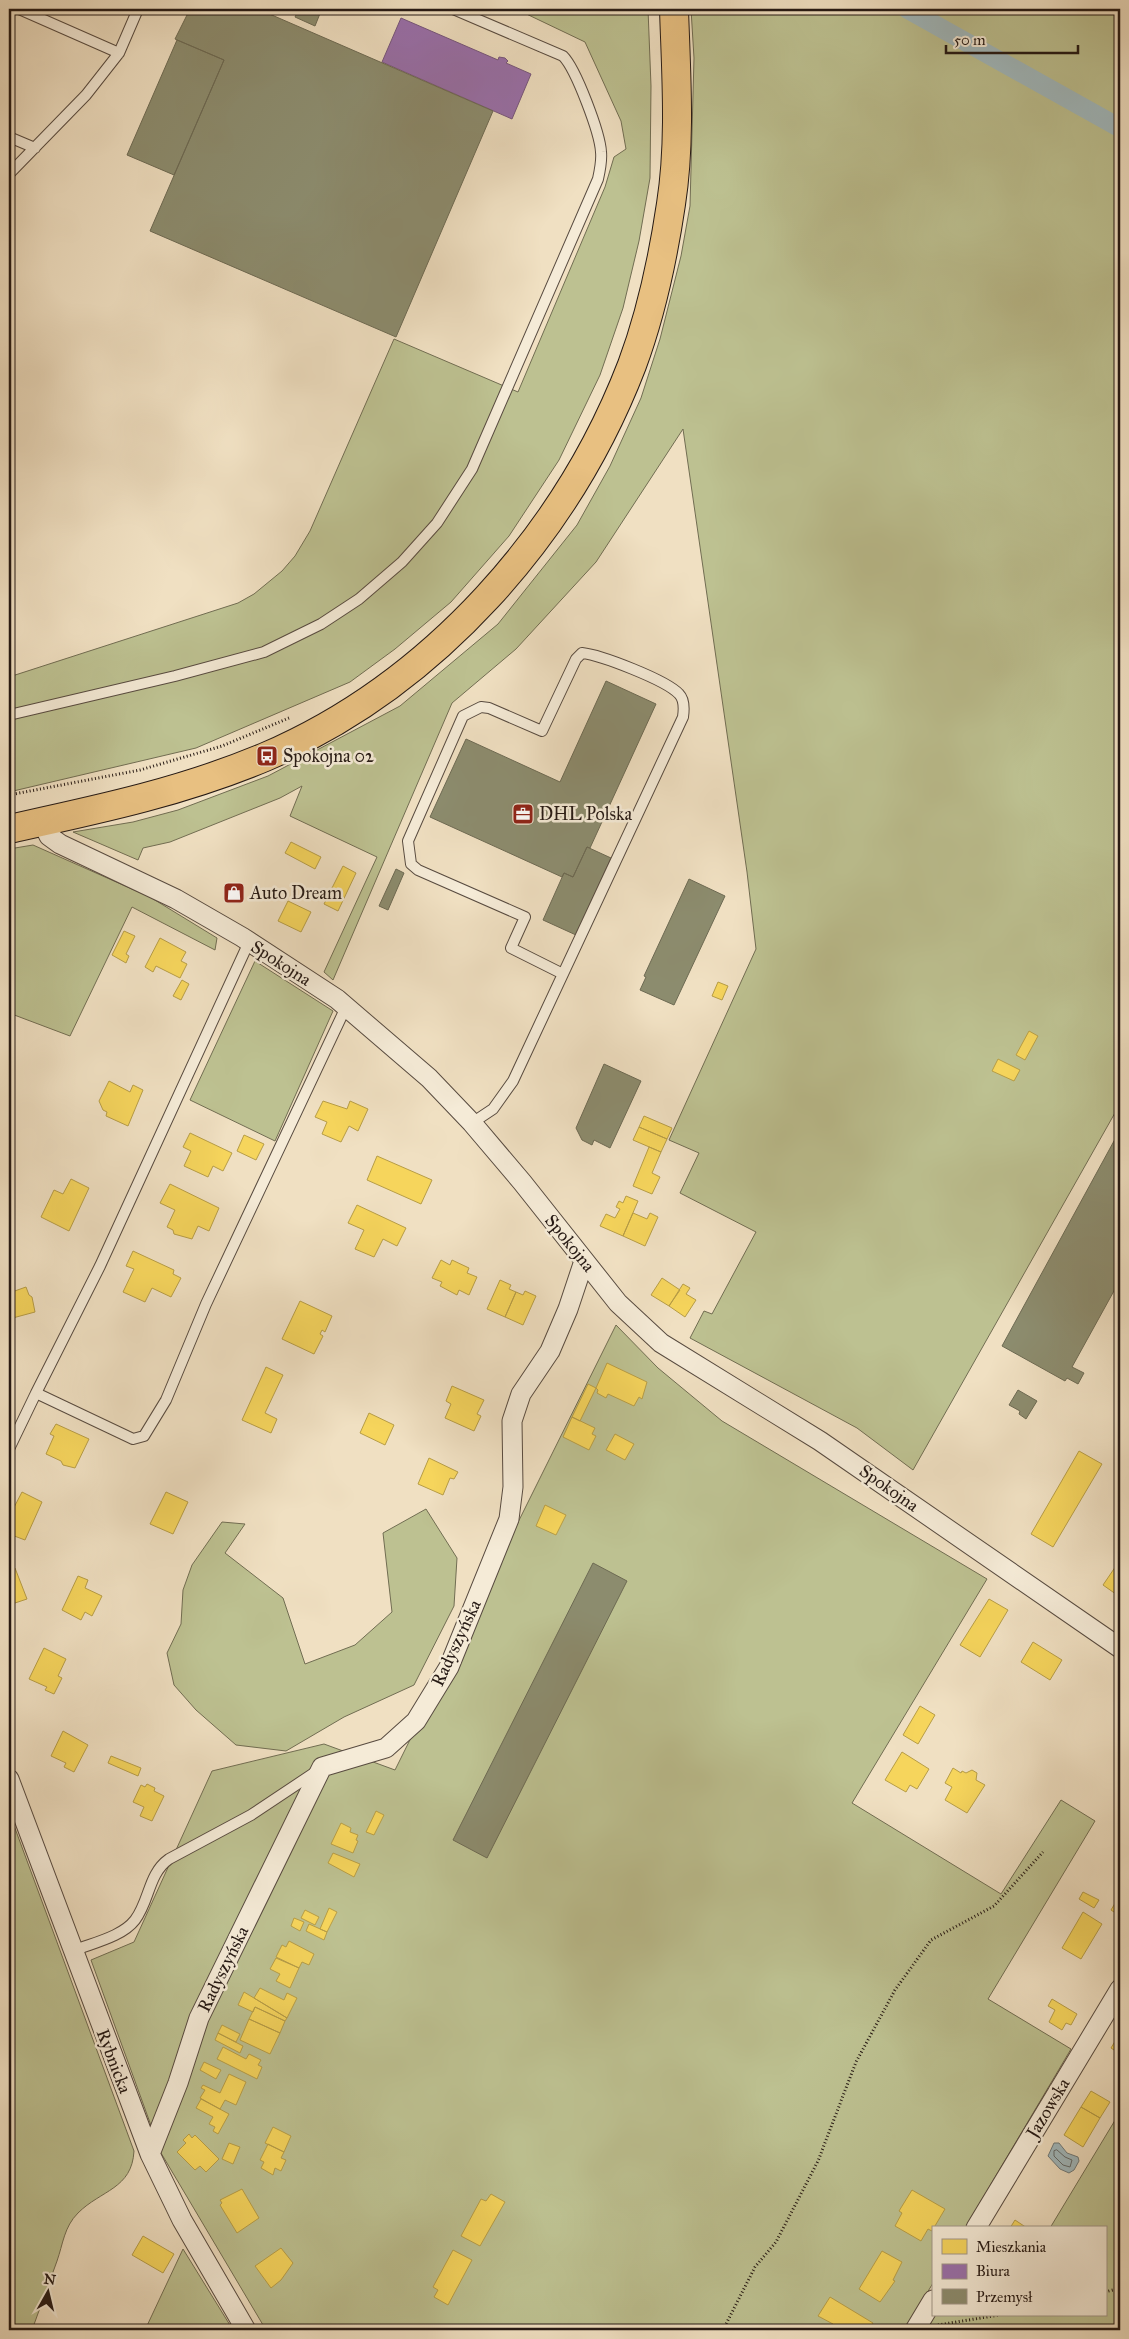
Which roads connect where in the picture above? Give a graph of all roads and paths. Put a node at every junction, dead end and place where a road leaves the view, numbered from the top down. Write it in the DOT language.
graph roads {
  1 [pos="19,9"];
  2 [pos="138,9"];
  3 [pos="453,9"];
  4 [pos="674,11"];
  5 [pos="119,53"];
  6 [pos="9,137"];
  7 [pos="35,148"];
  8 [pos="9,174"];
  9 [pos="9,715"];
  10 [pos="42,822"];
  11 [pos="9,829"];
  12 [pos="249,942"];
  13 [pos="563,974"];
  14 [pos="346,1007"];
  15 [pos="472,1123"];
  16 [pos="584,1261"];
  17 [pos="36,1393"];
  18 [pos="9,1449"];
  19 [pos="1120,1648"];
  20 [pos="322,1767"];
  21 [pos="9,1779"];
  22 [pos="1043,1852"];
  23 [pos="72,1951"];
  24 [pos="1120,1989"];
  25 [pos="150,2154"];
  26 [pos="977,2226"];
  27 [pos="1120,2288"];
  28 [pos="1106,2292"];
  29 [pos="932,2302"];
  30 [pos="993,2316"];
  31 [pos="917,2325"];
  32 [pos="246,2330"];
  33 [pos="722,2330"];
  1 -- 5 [label="lane"];
  2 -- 5 [label="lane"];
  3 -- 9 [label="lane"];
  4 -- 10 [label="main road"];
  5 -- 7 [label="lane"];
  6 -- 7 [label="lane"];
  7 -- 8 [label="lane"];
  10 -- 11 [label="main road"];
  10 -- 12 [label="street, Spokojna"];
  12 -- 14 [label="street, Spokojna"];
  12 -- 17 [label="lane"];
  13 -- 13 [label="lane"];
  13 -- 15 [label="lane"];
  14 -- 15 [label="street, Spokojna"];
  14 -- 17 [label="lane"];
  15 -- 16 [label="street, Spokojna"];
  16 -- 19 [label="street, Spokojna"];
  16 -- 20 [label="street, Radyszyńska"];
  17 -- 18 [label="lane"];
  20 -- 23 [label="lane"];
  20 -- 25 [label="street, Radyszyńska"];
  21 -- 23 [label="street, Rybnicka"];
  22 -- 33 [label="path"];
  23 -- 25 [label="street, Rybnicka"];
  24 -- 26 [label="street, Jazowska"];
  25 -- 32 [label="street, Rybnicka"];
  27 -- 28 [label="path"];
  29 -- 31 [label="street"];
  30 -- 31 [label="path"];
}
